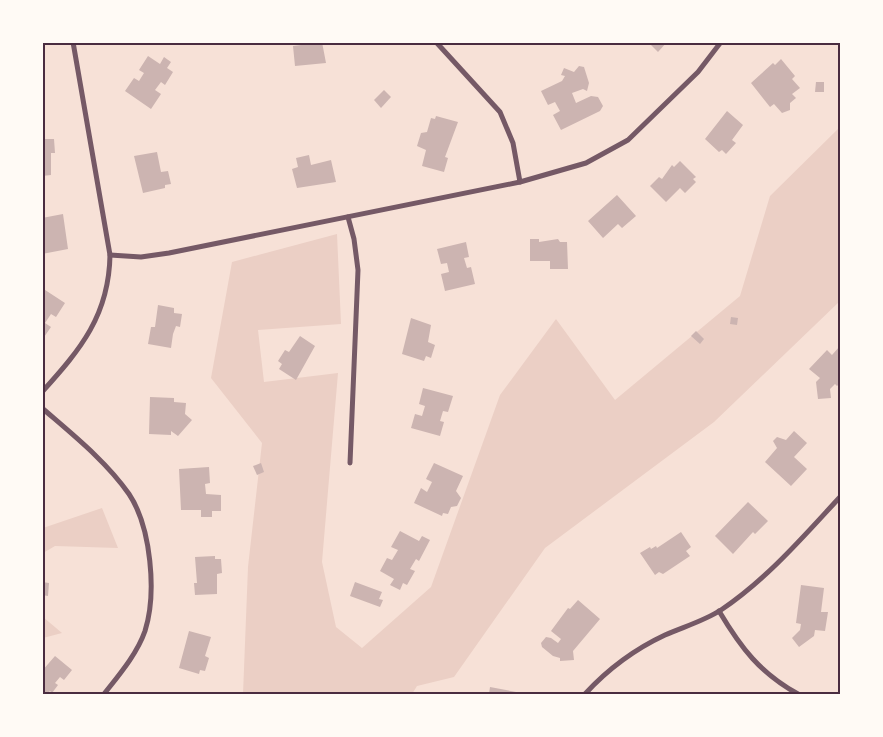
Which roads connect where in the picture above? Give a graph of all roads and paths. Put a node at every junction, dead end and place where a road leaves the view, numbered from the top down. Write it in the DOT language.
graph roads {
  1 [pos="73,42"];
  2 [pos="436,42"];
  3 [pos="721,42"];
  4 [pos="520,182"];
  5 [pos="348,217"];
  6 [pos="110,255"];
  7 [pos="42,392"];
  8 [pos="42,408"];
  9 [pos="350,463"];
  10 [pos="840,497"];
  11 [pos="719,611"];
  12 [pos="104,694"];
  13 [pos="585,694"];
  14 [pos="798,694"];
  1 -- 6 [label="street"];
  2 -- 4 [label="street"];
  3 -- 4 [label="street"];
  4 -- 5 [label="street"];
  5 -- 6 [label="street"];
  5 -- 9 [label="street"];
  6 -- 7 [label="street"];
  8 -- 12 [label="street"];
  10 -- 11 [label="street"];
  11 -- 13 [label="street"];
  11 -- 14 [label="street"];
}
